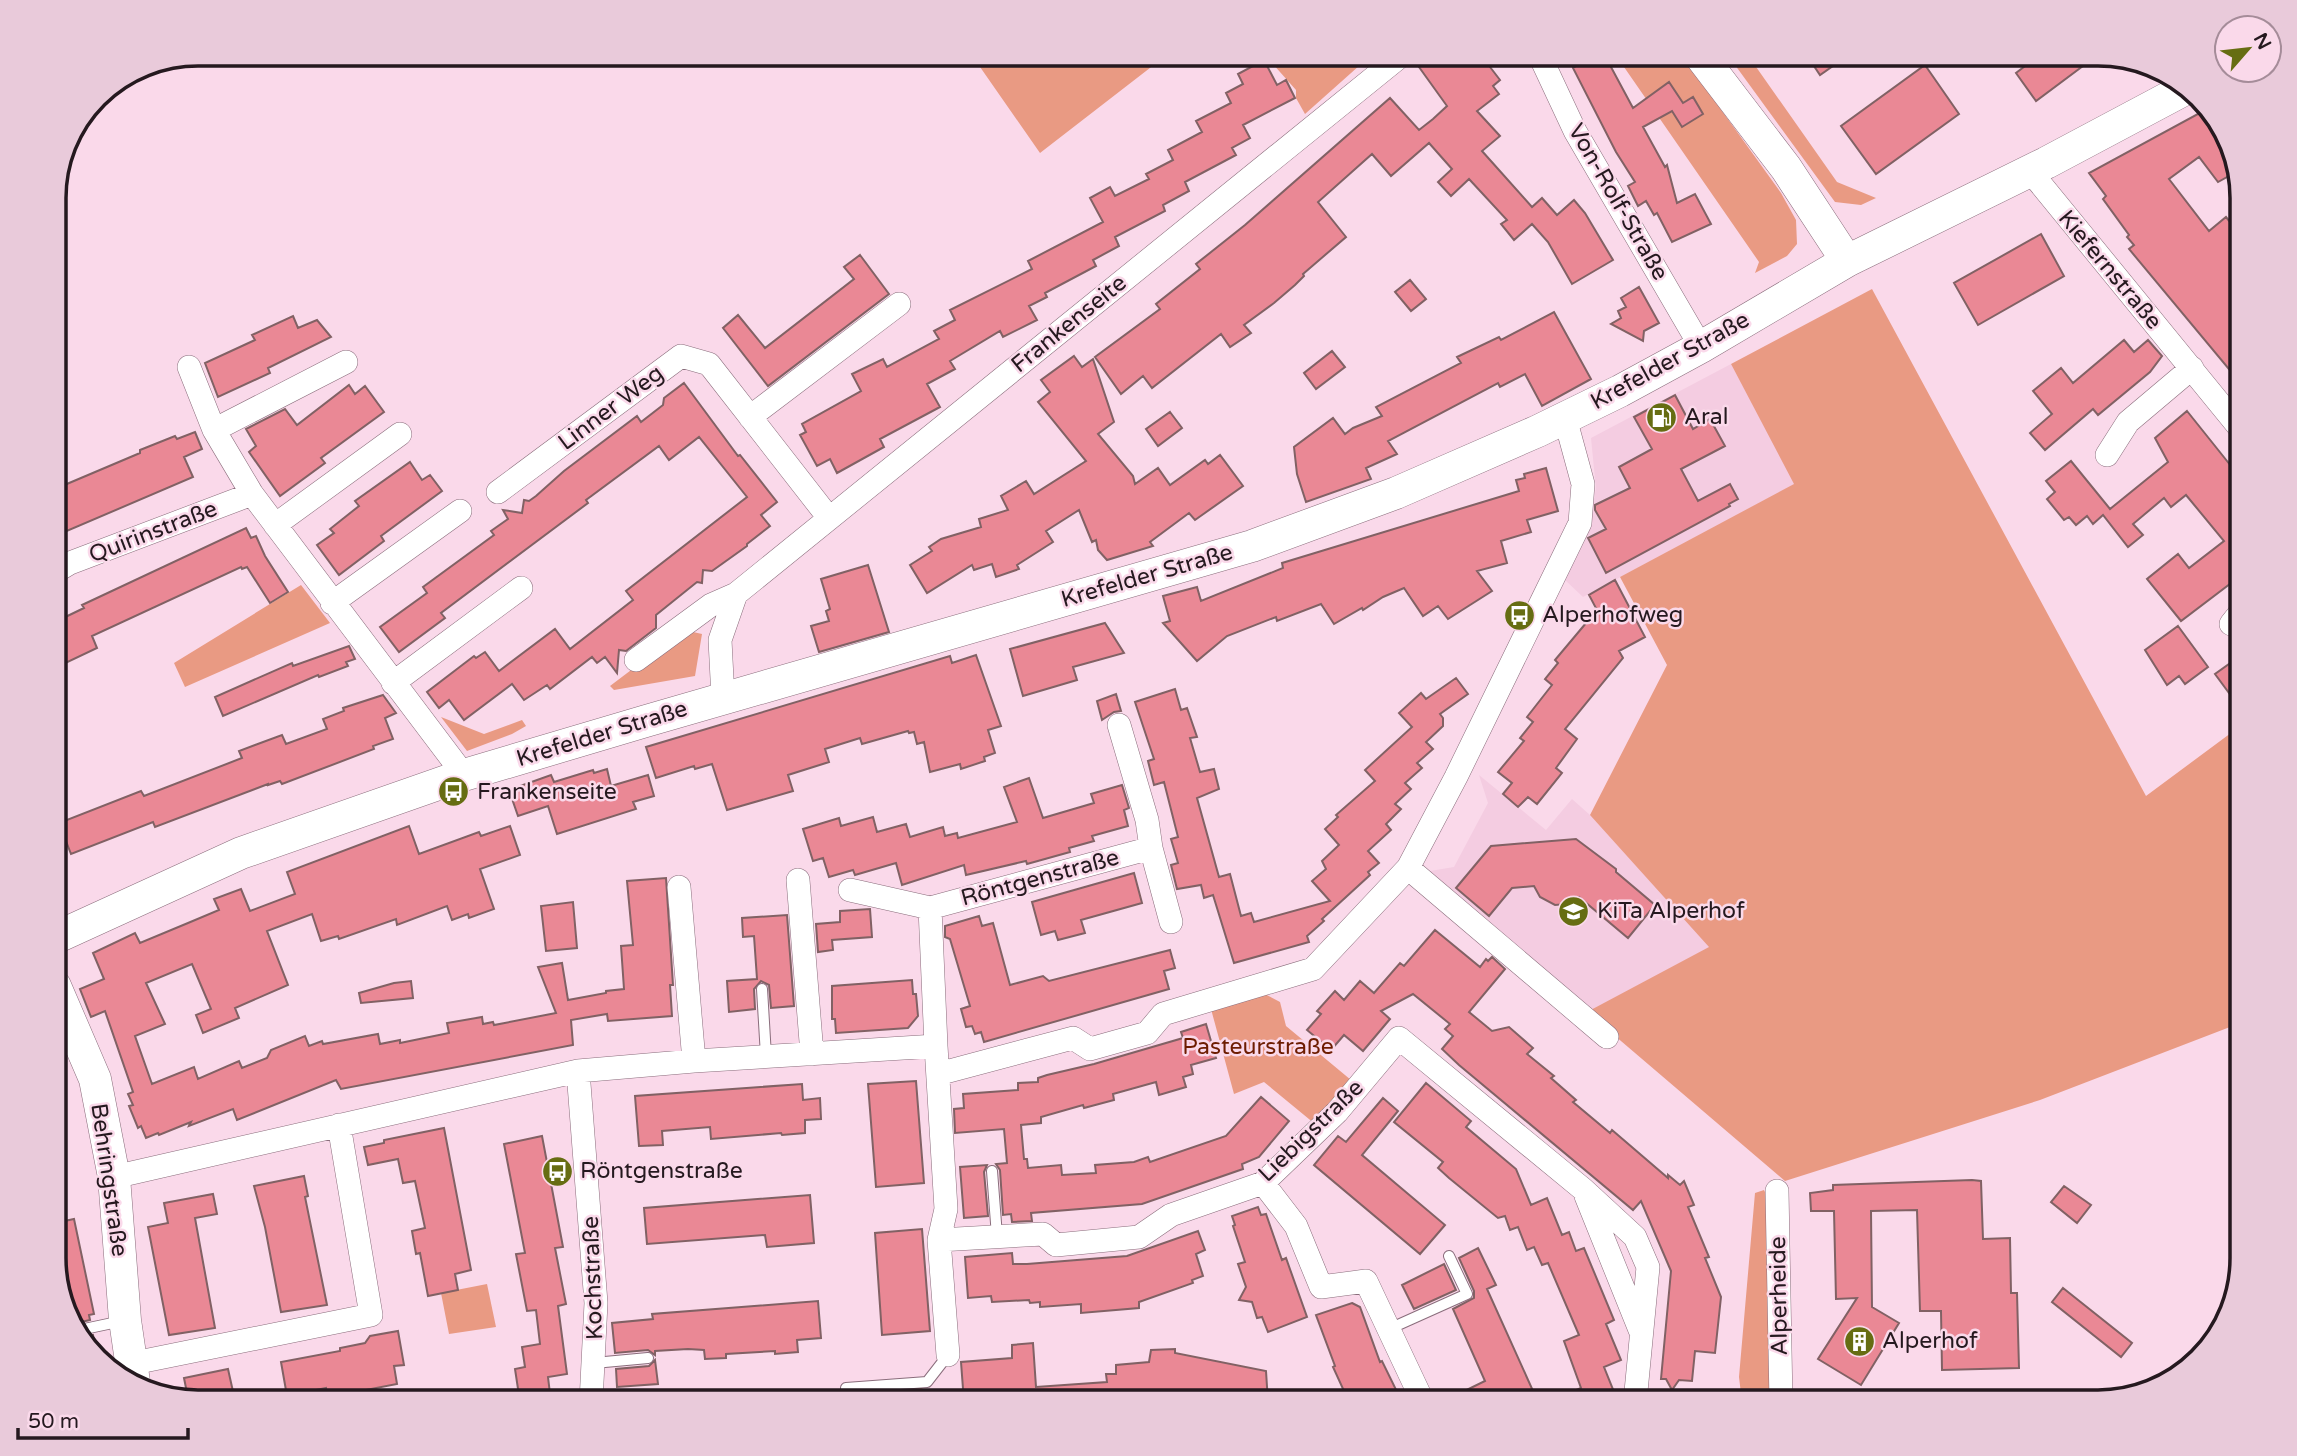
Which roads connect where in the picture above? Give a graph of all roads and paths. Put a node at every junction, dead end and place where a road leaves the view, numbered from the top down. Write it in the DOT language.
graph roads {
  1 [pos="1388,66"];
  2 [pos="1545,66"];
  3 [pos="1708,66"];
  4 [pos="2177,93"];
  5 [pos="2030,171"];
  6 [pos="1847,261"];
  7 [pos="898,304"];
  8 [pos="1701,347"];
  9 [pos="346,362"];
  10 [pos="189,367"];
  11 [pos="2192,368"];
  12 [pos="2230,416"];
  13 [pos="750,417"];
  14 [pos="1565,418"];
  15 [pos="214,429"];
  16 [pos="400,434"];
  17 [pos="2107,455"];
  18 [pos="498,492"];
  19 [pos="252,494"];
  20 [pos="460,511"];
  21 [pos="829,519"];
  22 [pos="275,525"];
  23 [pos="67,565"];
  24 [pos="521,588"];
  25 [pos="736,594"];
  26 [pos="332,603"];
  27 [pos="636,660"];
  28 [pos="393,683"];
  29 [pos="723,698"];
  30 [pos="1119,724"];
  31 [pos="464,775"];
  32 [pos="1151,848"];
  33 [pos="1408,868"];
  34 [pos="798,880"];
  35 [pos="679,887"];
  36 [pos="850,890"];
  37 [pos="930,908"];
  38 [pos="1171,922"];
  39 [pos="67,933"];
  40 [pos="762,989"];
  41 [pos="67,1014"];
  42 [pos="1607,1037"];
  43 [pos="936,1046"];
  44 [pos="812,1054"];
  45 [pos="766,1056"];
  46 [pos="694,1061"];
  47 [pos="579,1072"];
  48 [pos="938,1074"];
  49 [pos="339,1125"];
  50 [pos="992,1171"];
  51 [pos="114,1177"];
  52 [pos="1263,1183"];
  53 [pos="1584,1190"];
  54 [pos="1777,1191"];
  55 [pos="997,1236"];
  56 [pos="939,1240"];
  57 [pos="1449,1256"];
  58 [pos="125,1320"];
  59 [pos="87,1328"];
  60 [pos="1389,1329"];
  61 [pos="1642,1336"];
  62 [pos="948,1354"];
  63 [pos="648,1358"];
  64 [pos="594,1363"];
  65 [pos="132,1371"];
  66 [pos="134,1372"];
  67 [pos="846,1388"];
  68 [pos="592,1390"];
  69 [pos="1417,1390"];
  70 [pos="1636,1390"];
  71 [pos="1781,1390"];
  1 -- 21 [label="street, Frankenseite"];
  2 -- 8 [label="street, Von-Rolf-Straße"];
  3 -- 6 [label="street"];
  4 -- 5 [label="street, Krefelder Straße"];
  5 -- 6 [label="street, Krefelder Straße"];
  5 -- 11 [label="street, Kiefernstraße"];
  6 -- 8 [label="street, Krefelder Straße"];
  7 -- 13 [label="street"];
  8 -- 14 [label="street, Krefelder Straße"];
  9 -- 15 [label="street"];
  10 -- 15 [label="street"];
  11 -- 12 [label="street, Kiefernstraße"];
  11 -- 17 [label="street"];
  13 -- 18 [label="street, Linner Weg"];
  13 -- 21 [label="street, Linner Weg"];
  14 -- 29 [label="street, Krefelder Straße"];
  14 -- 33 [label="street"];
  15 -- 19 [label="street"];
  16 -- 22 [label="street"];
  19 -- 22 [label="street"];
  19 -- 23 [label="street, Quirinstraße"];
  20 -- 26 [label="street"];
  21 -- 25 [label="street, Frankenseite"];
  22 -- 26 [label="street"];
  24 -- 28 [label="street"];
  25 -- 27 [label="street, Frankenseite"];
  25 -- 29 [label="street"];
  26 -- 28 [label="street"];
  28 -- 31 [label="street"];
  29 -- 31 [label="street, Krefelder Straße"];
  30 -- 32 [label="street, Röntgenstraße"];
  31 -- 39 [label="street, Krefelder Straße"];
  32 -- 37 [label="street, Röntgenstraße"];
  32 -- 38 [label="street, Röntgenstraße"];
  33 -- 42 [label="street"];
  33 -- 48 [label="street"];
  34 -- 44 [label="street"];
  35 -- 46 [label="street"];
  36 -- 37 [label="street, Röntgenstraße"];
  37 -- 43 [label="street, Röntgenstraße"];
  40 -- 45 [label="lane"];
  41 -- 51 [label="street, Behringstraße"];
  43 -- 44 [label="street"];
  43 -- 48 [label="street, Röntgenstraße"];
  44 -- 45 [label="street"];
  45 -- 46 [label="street"];
  46 -- 47 [label="street"];
  47 -- 49 [label="street"];
  47 -- 64 [label="street, Kochstraße"];
  48 -- 56 [label="street"];
  49 -- 51 [label="street"];
  49 -- 66 [label="street"];
  50 -- 55 [label="lane"];
  51 -- 58 [label="street, Behringstraße"];
  52 -- 53 [label="street, Liebigstraße"];
  52 -- 55 [label="street, Liebigstraße"];
  52 -- 60 [label="street"];
  53 -- 61 [label="street, Liebigstraße"];
  53 -- 61 [label="street, Liebigstraße"];
  54 -- 71 [label="street, Alperheide"];
  55 -- 56 [label="street, Liebigstraße"];
  56 -- 62 [label="street"];
  57 -- 60 [label="lane"];
  58 -- 59 [label="lane"];
  58 -- 65 [label="street, Behringstraße"];
  60 -- 69 [label="street"];
  61 -- 70 [label="street, Liebigstraße"];
  62 -- 67 [label="lane"];
  63 -- 64 [label="lane"];
  64 -- 68 [label="street, Kochstraße"];
}
